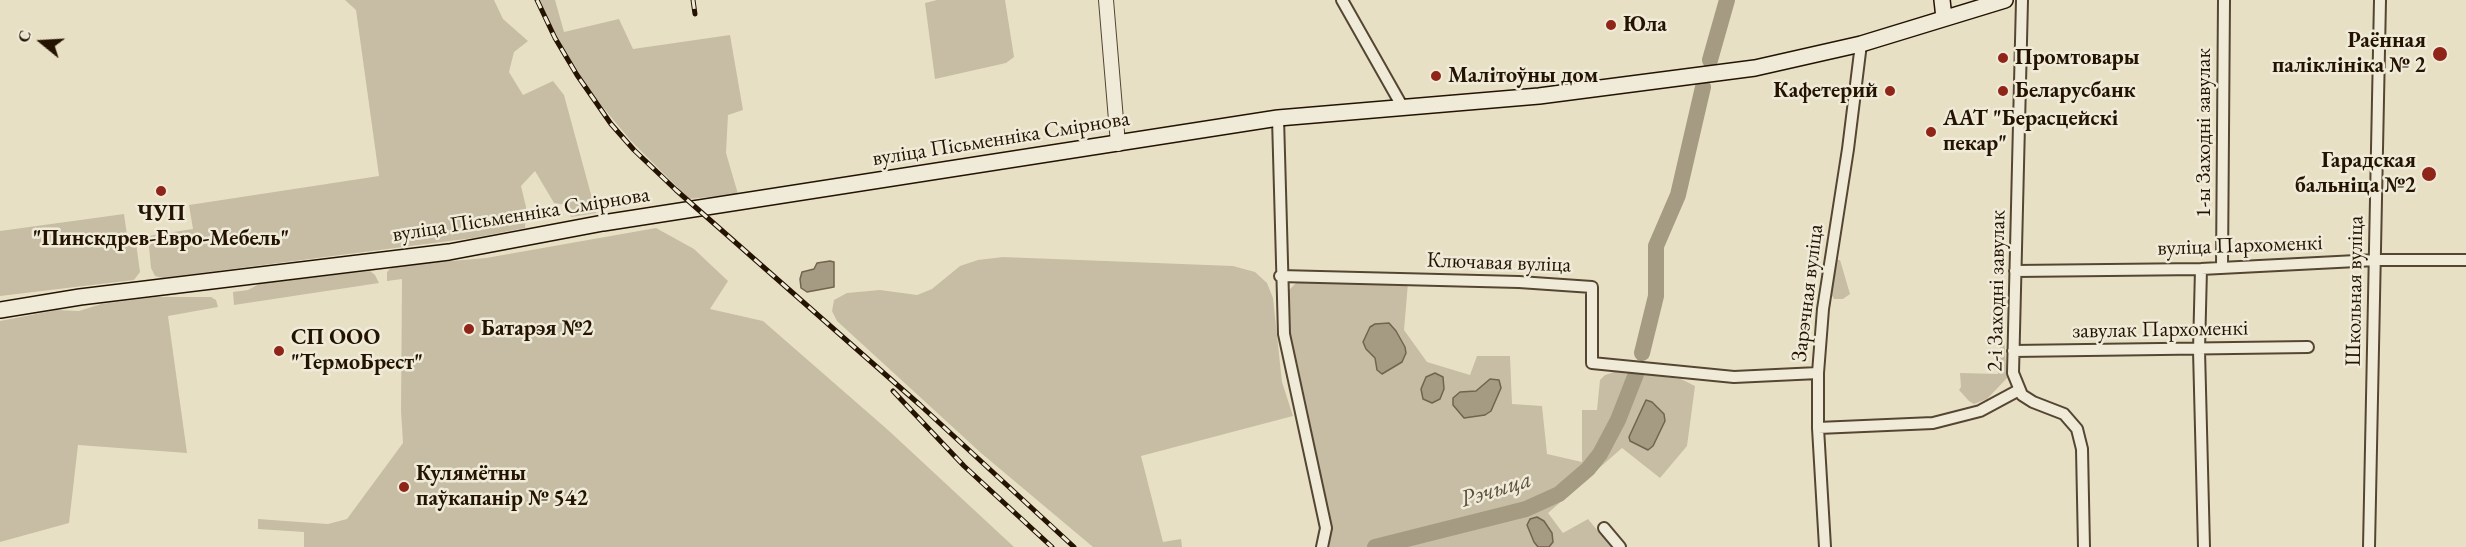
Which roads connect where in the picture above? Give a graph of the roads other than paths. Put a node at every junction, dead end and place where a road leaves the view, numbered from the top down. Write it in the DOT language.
graph roads {
  1 [pos="1106,0"];
  2 [pos="1342,0"];
  3 [pos="1942,0"];
  4 [pos="2005,0"];
  5 [pos="2022,0"];
  6 [pos="2224,0"];
  7 [pos="2380,0"];
  8 [pos="1944,18"];
  9 [pos="1861,44"];
  10 [pos="1402,106"];
  11 [pos="1278,118"];
  12 [pos="1118,144"];
  13 [pos="2376,260"];
  14 [pos="2466,260"];
  15 [pos="2222,266"];
  16 [pos="2201,269"];
  17 [pos="2015,271"];
  18 [pos="1280,276"];
  19 [pos="0,310"];
  20 [pos="2308,347"];
  21 [pos="2199,350"];
  22 [pos="2013,351"];
  23 [pos="1818,373"];
  24 [pos="2019,390"];
  25 [pos="1818,428"];
  26 [pos="1604,528"];
  27 [pos="1322,547"];
  28 [pos="1620,547"];
  29 [pos="1825,547"];
  30 [pos="2084,547"];
  31 [pos="2204,547"];
  32 [pos="2368,547"];
  1 -- 12 [label="street"];
  2 -- 10 [label="street"];
  3 -- 8 [label="main road"];
  4 -- 8 [label="main road, вуліца Пісьменніка Смірнова"];
  5 -- 17 [label="street, 2-і Заходні завулак"];
  6 -- 15 [label="street, 1-ы Заходні завулак"];
  7 -- 13 [label="street, Школьная вуліца"];
  8 -- 9 [label="main road, вуліца Пісьменніка Смірнова"];
  9 -- 10 [label="main road, вуліца Пісьменніка Смірнова"];
  9 -- 23 [label="street, Зарэчная вуліца"];
  10 -- 11 [label="main road, вуліца Пісьменніка Смірнова"];
  11 -- 12 [label="main road, вуліца Пісьменніка Смірнова"];
  11 -- 18 [label="street"];
  12 -- 19 [label="main road, вуліца Пісьменніка Смірнова"];
  13 -- 14 [label="street, вуліца Пархоменкі"];
  13 -- 15 [label="street, вуліца Пархоменкі"];
  13 -- 32 [label="street, Школьная вуліца"];
  15 -- 16 [label="street, вуліца Пархоменкі"];
  16 -- 17 [label="street, вуліца Пархоменкі"];
  16 -- 21 [label="street"];
  17 -- 22 [label="street, 2-і Заходні завулак"];
  18 -- 23 [label="street, Ключавая вуліца"];
  18 -- 27 [label="street"];
  20 -- 21 [label="street, завулак Пархоменкі"];
  21 -- 22 [label="street, завулак Пархоменкі"];
  21 -- 31 [label="street"];
  22 -- 24 [label="street, 2-і Заходні завулак"];
  23 -- 25 [label="street, Зарэчная вуліца"];
  24 -- 25 [label="street"];
  24 -- 30 [label="street, 2-і Заходні завулак"];
  25 -- 29 [label="street, Зарэчная вуліца"];
  26 -- 28 [label="street"];
}
